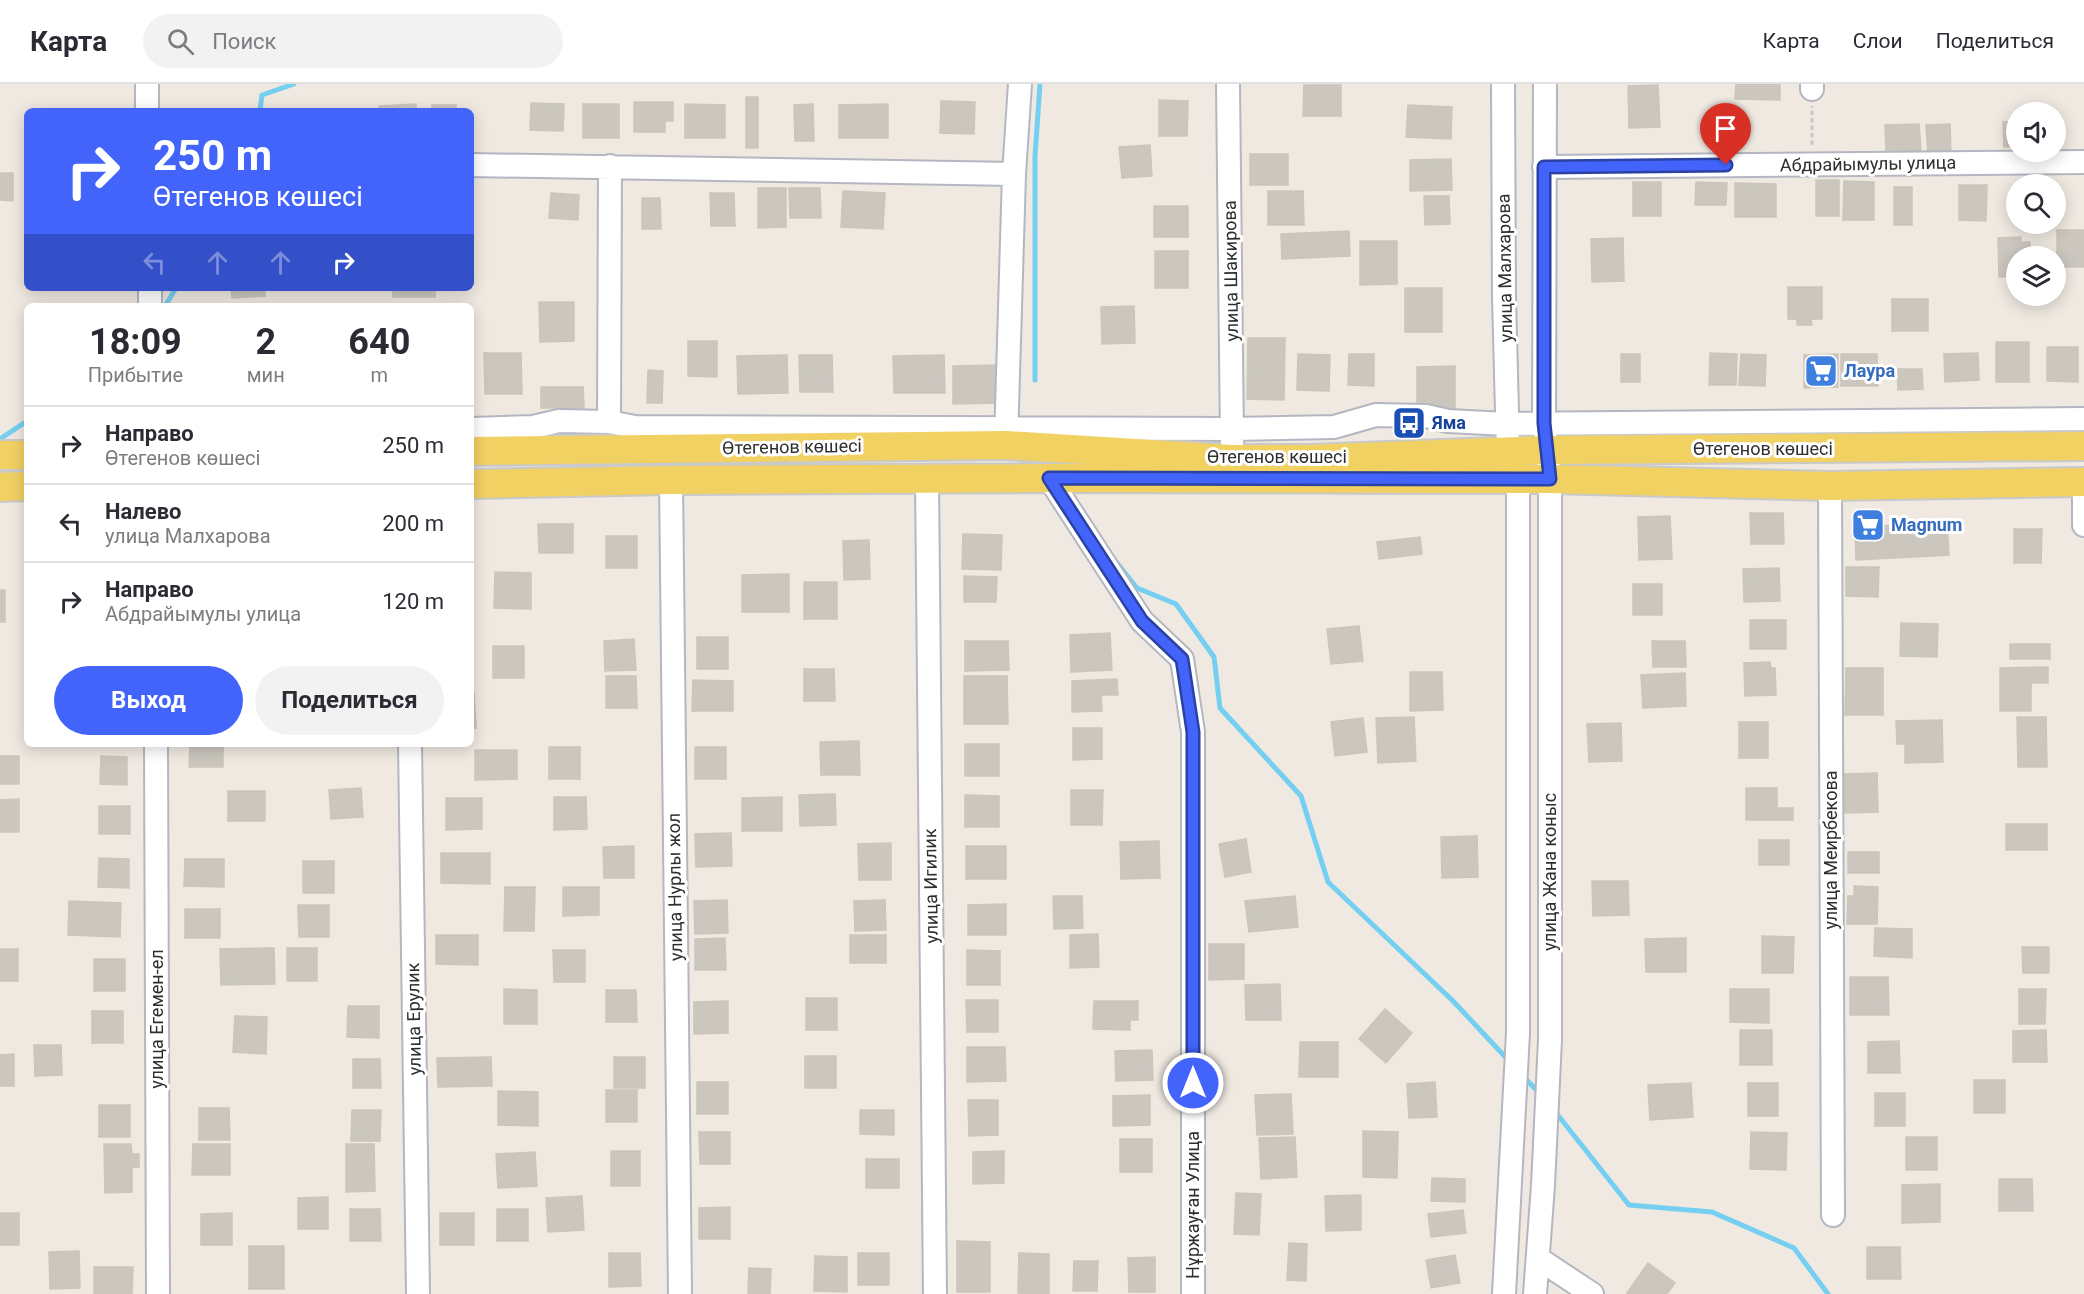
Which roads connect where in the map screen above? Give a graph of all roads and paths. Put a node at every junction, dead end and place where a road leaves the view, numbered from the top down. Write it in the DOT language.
graph roads {
  1 [pos="147,84"];
  2 [pos="1020,84"];
  3 [pos="1228,84"];
  4 [pos="1503,84"];
  5 [pos="1545,84"];
  6 [pos="1812,87"];
  7 [pos="147,108"];
  8 [pos="2084,162"];
  9 [pos="474,165"];
  10 [pos="1812,165"];
  11 [pos="610,166"];
  12 [pos="1544,167"];
  13 [pos="1014,174"];
  14 [pos="2084,419"];
  15 [pos="609,422"];
  16 [pos="1507,423"];
  17 [pos="474,429"];
  18 [pos="1233,429"];
  19 [pos="1006,436"];
  20 [pos="1545,437"];
  21 [pos="2084,446"];
  22 [pos="786,447"];
  23 [pos="474,451"];
  24 [pos="1508,452"];
  25 [pos="0,454"];
  26 [pos="24,455"];
  27 [pos="1231,459"];
  28 [pos="927,478"];
  29 [pos="1049,478"];
  30 [pos="787,479"];
  31 [pos="1518,479"];
  32 [pos="1550,479"];
  33 [pos="671,480"];
  34 [pos="2084,482"];
  35 [pos="474,484"];
  36 [pos="24,486"];
  37 [pos="1830,486"];
  38 [pos="0,487"];
  39 [pos="2084,525"];
  40 [pos="156,747"];
  41 [pos="410,747"];
  42 [pos="1833,1215"];
  43 [pos="1539,1259"];
  44 [pos="158,1294"];
  45 [pos="418,1294"];
  46 [pos="680,1294"];
  47 [pos="935,1294"];
  48 [pos="1193,1294"];
  49 [pos="1504,1294"];
  50 [pos="1535,1294"];
  51 [pos="1592,1294"];
  1 -- 7 [label="street"];
  2 -- 13 [label="street"];
  3 -- 18 [label="street, улица Шакирова"];
  4 -- 16 [label="street, улица Малхарова"];
  5 -- 12 [label="street"];
  6 -- 10 [label="path"];
  8 -- 10 [label="street, Абдрайымулы улица"];
  9 -- 11 [label="street"];
  10 -- 12 [label="street, Абдрайымулы улица"];
  11 -- 13 [label="street"];
  11 -- 15 [label="street"];
  12 -- 20 [label="street"];
  13 -- 19 [label="street"];
  14 -- 20 [label="street"];
  15 -- 17 [label="street"];
  15 -- 19 [label="street"];
  16 -- 18 [label="street"];
  16 -- 20 [label="street"];
  16 -- 24 [label="street, улица Малхарова"];
  18 -- 19 [label="street"];
  18 -- 27 [label="street, улица Шакирова"];
  19 -- 22 [label="main road, Өтегенов көшесі"];
  19 -- 27 [label="main road, Өтегенов көшесі"];
  20 -- 21 [label="main road, Өтегенов көшесі"];
  20 -- 24 [label="main road, Өтегенов көшесі"];
  20 -- 32 [label="street, улица Жана коныс"];
  22 -- 23 [label="main road, Өтегенов көшесі"];
  22 -- 30 [label="main road"];
  24 -- 27 [label="main road, Өтегенов көшесі"];
  24 -- 31 [label="street, улица Жана коныс"];
  25 -- 26 [label="main road"];
  28 -- 29 [label="main road, Өтегенов көшесі"];
  28 -- 30 [label="main road, Өтегенов көшесі"];
  28 -- 47 [label="street, улица Игилик"];
  29 -- 31 [label="main road, Өтегенов көшесі"];
  29 -- 48 [label="street, Нұржауған Улица"];
  30 -- 33 [label="main road, Өтегенов көшесі"];
  31 -- 32 [label="main road, Өтегенов көшесі"];
  31 -- 49 [label="street, улица Жана коныс"];
  32 -- 37 [label="main road, Өтегенов көшесі"];
  32 -- 43 [label="street, улица Жана коныс"];
  33 -- 35 [label="main road, Өтегенов көшесі"];
  33 -- 46 [label="street, улица Нурлы жол"];
  34 -- 37 [label="main road, Өтегенов көшесі"];
  34 -- 39 [label="street"];
  36 -- 38 [label="main road"];
  37 -- 42 [label="street, улица Меирбекова"];
  40 -- 44 [label="street, улица Егемен-ел"];
  41 -- 45 [label="street, улица Ерулик"];
  43 -- 50 [label="street, улица Жана коныс"];
  43 -- 51 [label="street"];
}
